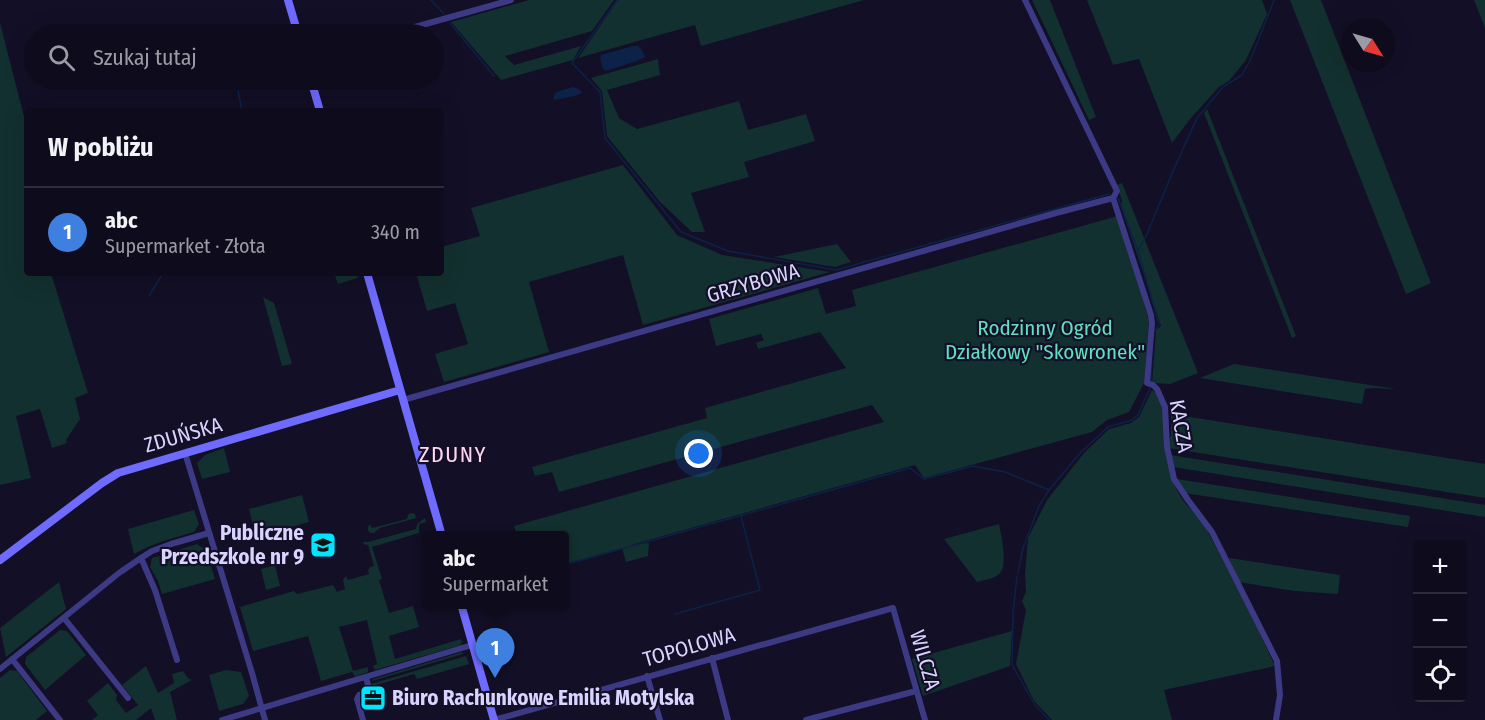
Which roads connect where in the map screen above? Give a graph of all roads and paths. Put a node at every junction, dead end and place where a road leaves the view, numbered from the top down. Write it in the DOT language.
graph roads {
  1 [pos="288,0"];
  2 [pos="511,0"];
  3 [pos="1025,0"];
  4 [pos="294,24"];
  5 [pos="426,24"];
  6 [pos="314,90"];
  7 [pos="319,108"];
  8 [pos="1113,198"];
  9 [pos="368,276"];
  10 [pos="400,390"];
  11 [pos="402,399"];
  12 [pos="185,453"];
  13 [pos="441,531"];
  14 [pos="209,533"];
  15 [pos="141,558"];
  16 [pos="0,560"];
  17 [pos="893,608"];
  18 [pos="462,609"];
  19 [pos="64,618"];
  20 [pos="472,645"];
  21 [pos="712,658"];
  22 [pos="12,659"];
  23 [pos="177,660"];
  24 [pos="0,669"];
  25 [pos="647,676"];
  26 [pos="366,677"];
  27 [pos="916,691"];
  28 [pos="128,698"];
  29 [pos="262,708"];
  30 [pos="60,720"];
  31 [pos="222,720"];
  32 [pos="265,720"];
  33 [pos="363,720"];
  34 [pos="494,720"];
  35 [pos="660,720"];
  36 [pos="728,720"];
  37 [pos="806,720"];
  38 [pos="925,720"];
  39 [pos="1276,720"];
  1 -- 4 [label="street"];
  2 -- 5 [label="street"];
  3 -- 8 [label="street, KACZA"];
  6 -- 7 [label="street"];
  8 -- 11 [label="street, GRZYBOWA"];
  8 -- 39 [label="street, KACZA"];
  9 -- 10 [label="street"];
  10 -- 11 [label="street"];
  10 -- 12 [label="street, ZDUŃSKA"];
  11 -- 13 [label="street"];
  12 -- 14 [label="street"];
  12 -- 16 [label="street, ZDUŃSKA"];
  14 -- 15 [label="street"];
  14 -- 29 [label="street"];
  15 -- 19 [label="street"];
  15 -- 23 [label="street"];
  17 -- 21 [label="street, TOPOLOWA"];
  17 -- 27 [label="street, WILCZA"];
  18 -- 20 [label="street"];
  19 -- 22 [label="street"];
  19 -- 28 [label="street"];
  20 -- 26 [label="street"];
  20 -- 34 [label="street"];
  21 -- 25 [label="street, TOPOLOWA"];
  21 -- 36 [label="street"];
  22 -- 24 [label="street"];
  22 -- 30 [label="street"];
  25 -- 34 [label="street, TOPOLOWA"];
  25 -- 35 [label="street"];
  26 -- 29 [label="street"];
  26 -- 33 [label="street"];
  27 -- 37 [label="street"];
  27 -- 38 [label="street, WILCZA"];
  29 -- 31 [label="street"];
  29 -- 32 [label="street"];
}
